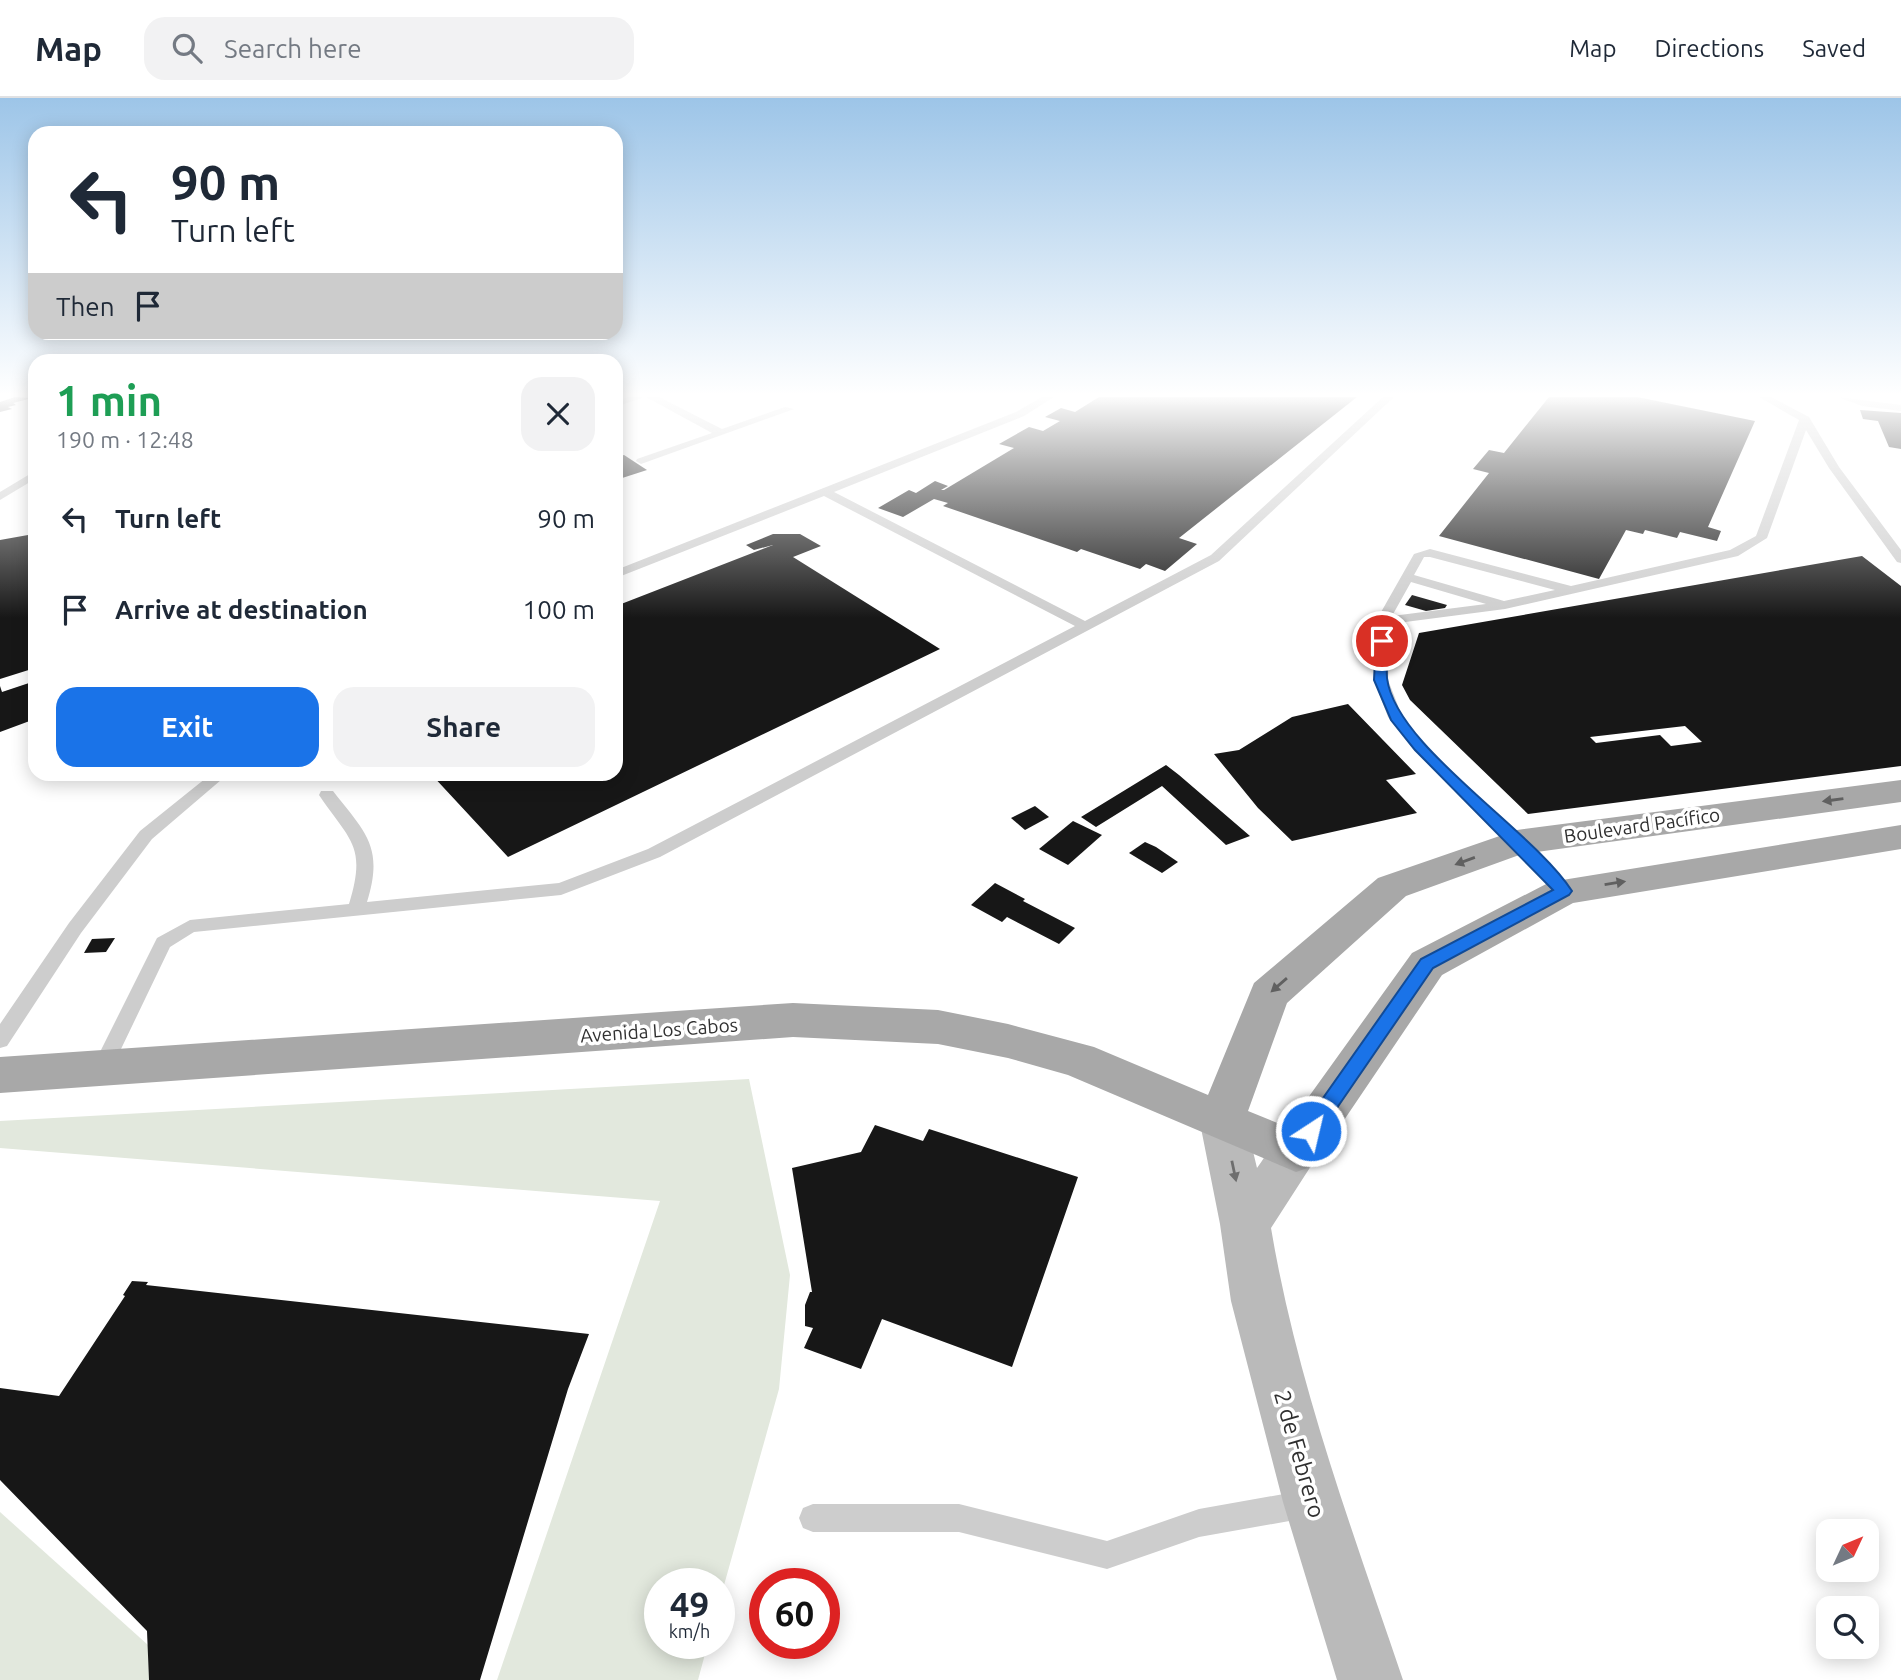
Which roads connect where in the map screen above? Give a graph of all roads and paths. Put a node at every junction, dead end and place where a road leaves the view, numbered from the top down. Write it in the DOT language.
graph roads {
  1 [pos="879,471"];
  2 [pos="1309,471"];
  3 [pos="1786,471"];
  4 [pos="1836,471"];
  5 [pos="28,479"];
  6 [pos="28,489"];
  7 [pos="826,492"];
  8 [pos="0,497"];
  9 [pos="1901,559"];
  10 [pos="623,571"];
  11 [pos="1407,577"];
  12 [pos="1569,590"];
  13 [pos="1505,605"];
  14 [pos="1383,621"];
  15 [pos="1087,627"];
  16 [pos="212,781"];
  17 [pos="1901,791"];
  18 [pos="327,795"];
  19 [pos="1901,837"];
  20 [pos="1517,842"];
  21 [pos="1564,891"];
  22 [pos="356,910"];
  23 [pos="0,1040"];
  24 [pos="102,1068"];
  25 [pos="0,1075"];
  26 [pos="1222,1118"];
  27 [pos="1296,1152"];
  28 [pos="1245,1224"];
  29 [pos="1313,1502"];
  30 [pos="813,1518"];
  31 [pos="1370,1680"];
  1 -- 7 [label="lane"];
  2 -- 15 [label="lane"];
  3 -- 12 [label="lane"];
  4 -- 9 [label="lane"];
  5 -- 8 [label="lane"];
  6 -- 8 [label="lane"];
  7 -- 10 [label="lane"];
  7 -- 15 [label="lane"];
  11 -- 12 [label="lane"];
  11 -- 13 [label="lane"];
  11 -- 14 [label="lane"];
  12 -- 13 [label="lane"];
  13 -- 14 [label="lane"];
  14 -- 20 [label="lane"];
  15 -- 22 [label="lane"];
  16 -- 23 [label="lane"];
  17 -- 20 [label="main road, Boulevard Pacífico, one-way"];
  18 -- 22 [label="lane"];
  21 -- 19 [label="main road, one-way"];
  20 -- 21 [label="lane"];
  20 -- 26 [label="main road, Boulevard Pacífico, one-way"];
  21 -- 27 [label="main road"];
  22 -- 24 [label="lane"];
  24 -- 25 [label="main road, Avenida Los Cabos"];
  24 -- 26 [label="main road, Avenida Los Cabos"];
  26 -- 27 [label="main road, Avenida Los Cabos"];
  26 -- 28 [label="main road, 2 de Febrero, one-way"];
  27 -- 28 [label="main road"];
  28 -- 29 [label="main road, 2 de Febrero"];
  29 -- 30 [label="lane"];
  29 -- 31 [label="main road, 2 de Febrero"];
}
